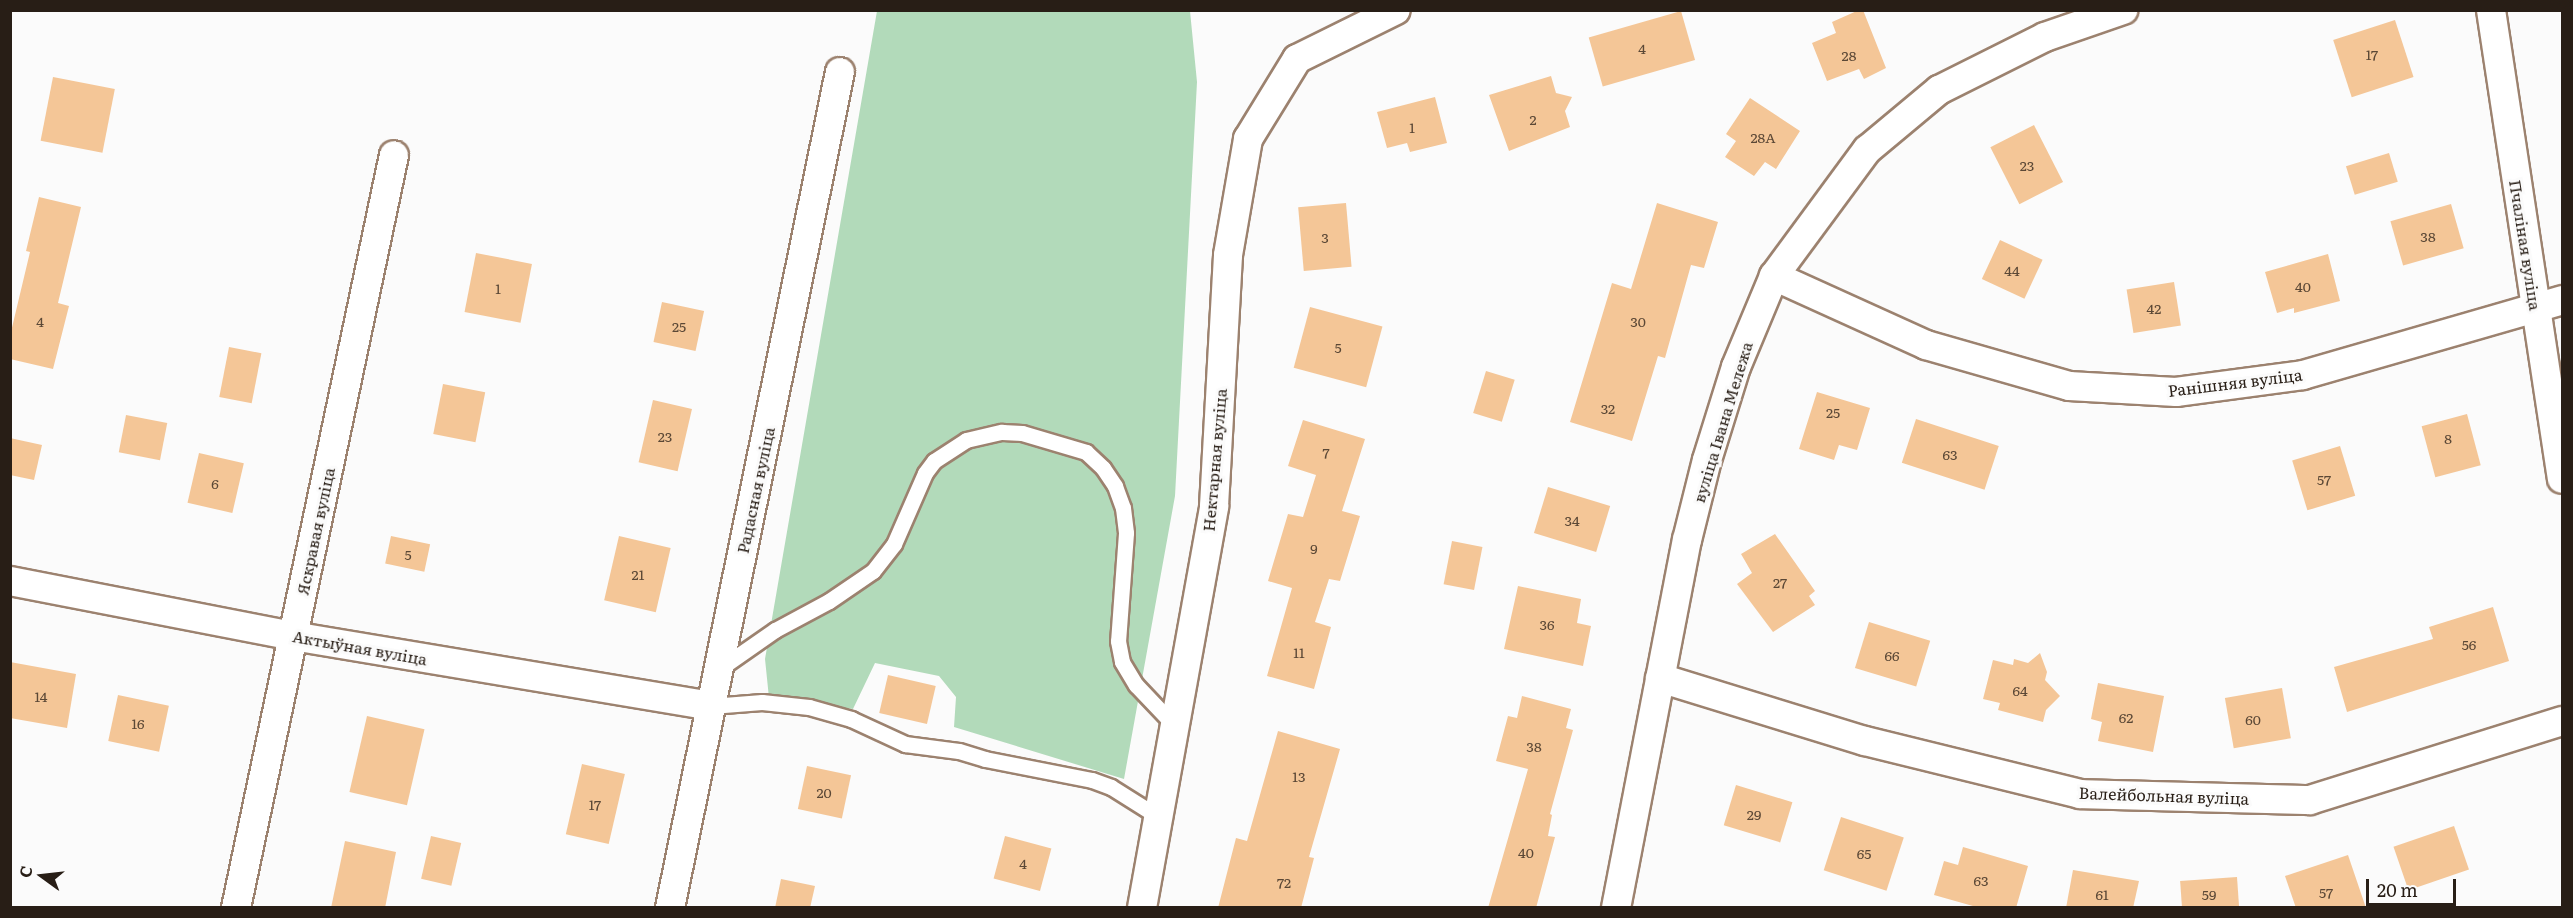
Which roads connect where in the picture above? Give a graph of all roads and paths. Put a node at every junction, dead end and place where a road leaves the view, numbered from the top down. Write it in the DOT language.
graph roads {
  1 [pos="1396,10"];
  2 [pos="2123,10"];
  3 [pos="2491,10"];
  4 [pos="840,72"];
  5 [pos="394,155"];
  6 [pos="1774,276"];
  7 [pos="2562,300"];
  8 [pos="2535,308"];
  9 [pos="2562,479"];
  10 [pos="10,581"];
  11 [pos="293,636"];
  12 [pos="719,669"];
  13 [pos="1660,678"];
  14 [pos="711,706"];
  15 [pos="2562,721"];
  16 [pos="1174,726"];
  17 [pos="1157,816"];
  18 [pos="237,908"];
  19 [pos="670,908"];
  20 [pos="1142,908"];
  21 [pos="1616,908"];
  1 -- 16 [label="street, Нектарная вуліца"];
  2 -- 6 [label="street, вуліца Івана Мележа"];
  3 -- 8 [label="street, Пчаліная вуліца"];
  4 -- 12 [label="street, Радасная вуліца"];
  5 -- 11 [label="street, Яскравая вуліца"];
  6 -- 8 [label="street, Ранішняя вуліца"];
  6 -- 13 [label="street, вуліца Івана Мележа"];
  7 -- 8 [label="street, Ранішняя вуліца"];
  8 -- 9 [label="street, Пчаліная вуліца"];
  10 -- 11 [label="street, Актыўная вуліца"];
  11 -- 14 [label="street, Актыўная вуліца"];
  11 -- 18 [label="street, Яскравая вуліца"];
  12 -- 14 [label="street, Радасная вуліца"];
  12 -- 16 [label="lane"];
  13 -- 15 [label="street, Валейбольная вуліца"];
  13 -- 21 [label="street, вуліца Івана Мележа"];
  14 -- 17 [label="lane"];
  14 -- 19 [label="street, Радасная вуліца"];
  16 -- 17 [label="street, Нектарная вуліца"];
  17 -- 20 [label="street, Нектарная вуліца"];
}
